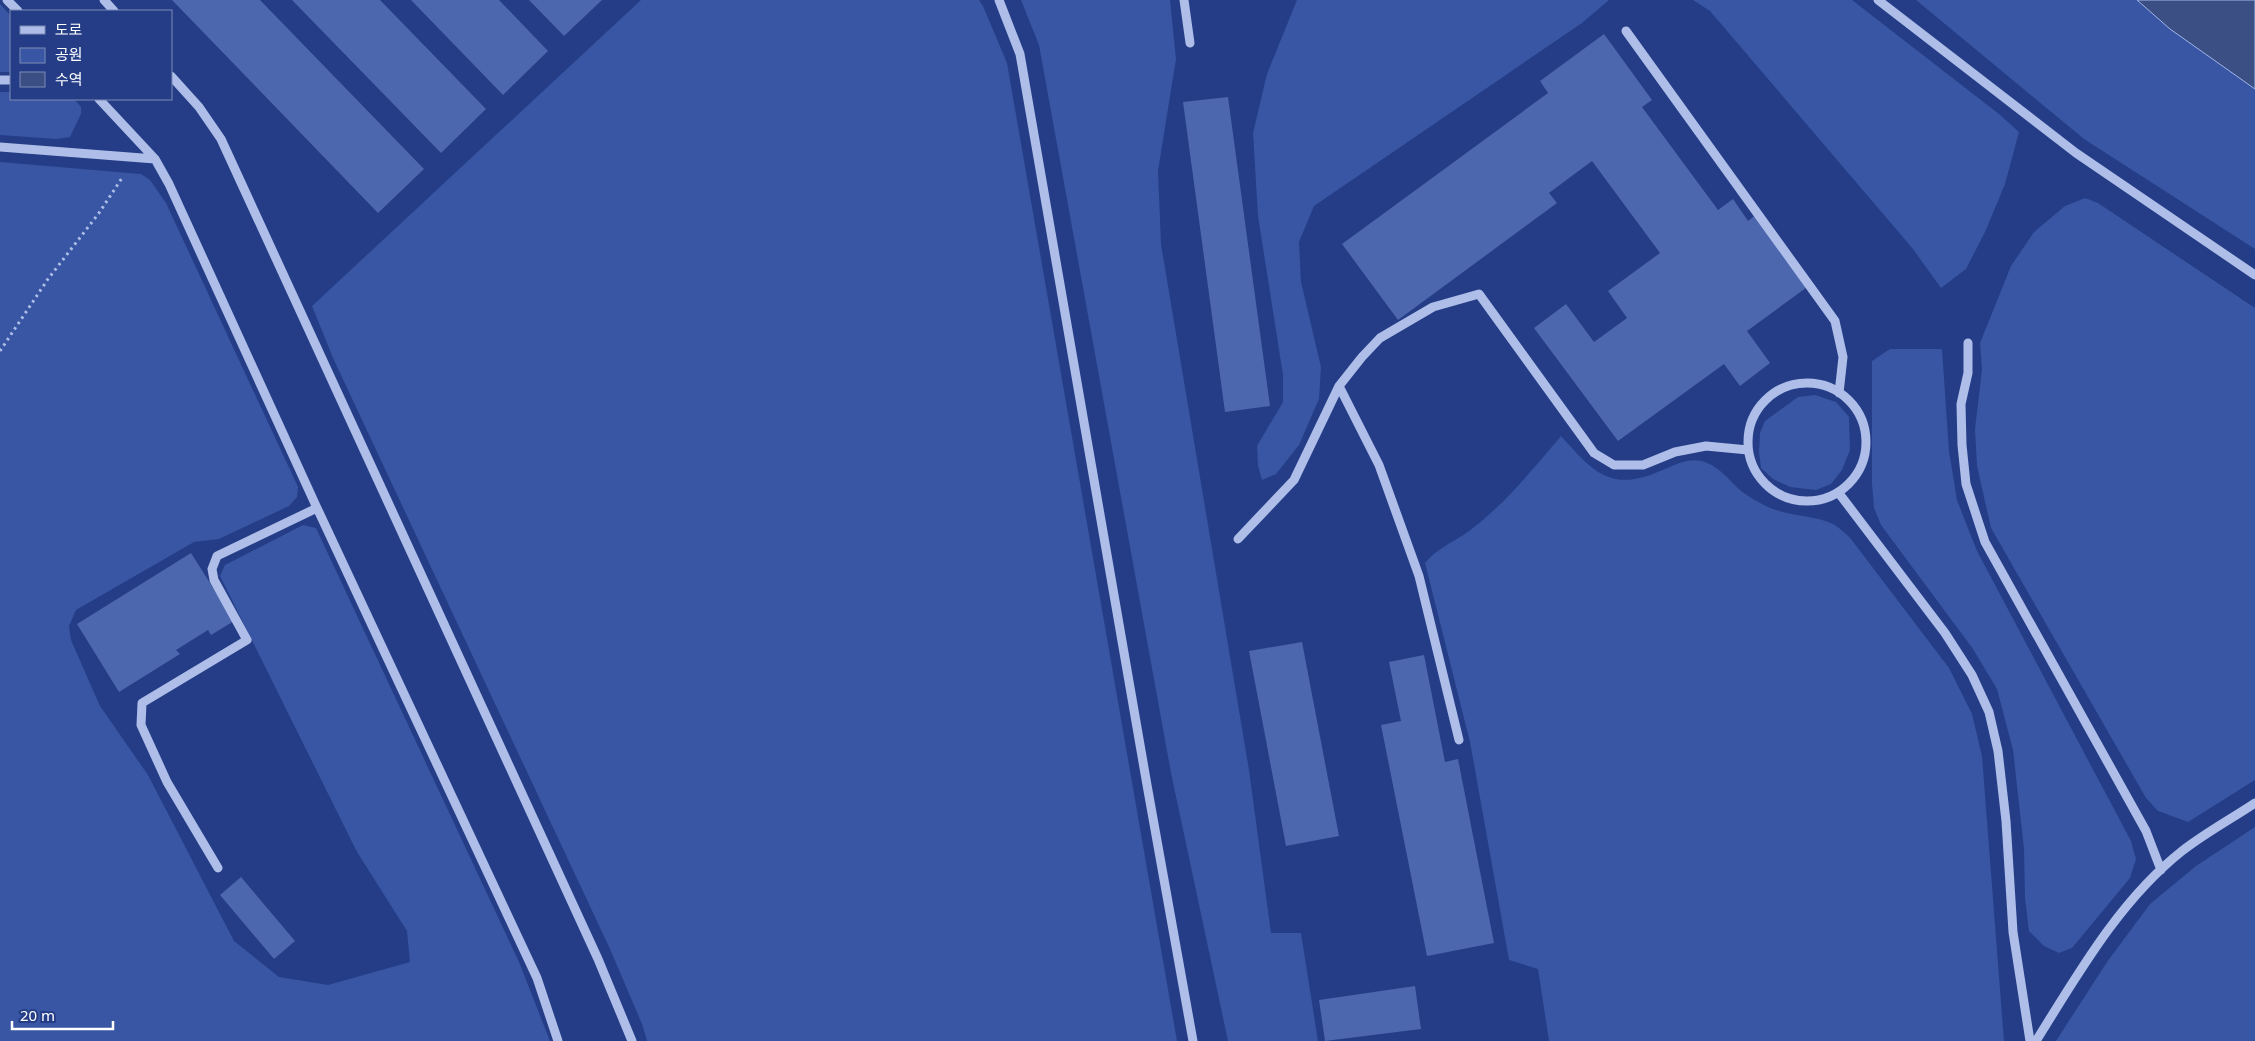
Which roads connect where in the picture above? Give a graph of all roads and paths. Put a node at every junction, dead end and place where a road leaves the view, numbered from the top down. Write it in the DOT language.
graph roads {
  1 [pos="7,0"];
  2 [pos="104,0"];
  3 [pos="1000,0"];
  4 [pos="1184,0"];
  5 [pos="1878,0"];
  6 [pos="17,10"];
  7 [pos="113,10"];
  8 [pos="1626,31"];
  9 [pos="1190,43"];
  10 [pos="172,77"];
  11 [pos="100,100"];
  12 [pos="0,147"];
  13 [pos="130,157"];
  14 [pos="155,159"];
  15 [pos="2255,275"];
  16 [pos="1968,343"];
  17 [pos="0,351"];
  18 [pos="1339,386"];
  19 [pos="1839,393"];
  20 [pos="1748,450"];
  21 [pos="1838,492"];
  22 [pos="317,508"];
  23 [pos="1238,539"];
  24 [pos="1458,740"];
  25 [pos="2255,803"];
  26 [pos="218,868"];
  27 [pos="2161,870"];
  28 [pos="558,1041"];
  29 [pos="632,1041"];
  30 [pos="1194,1041"];
  31 [pos="2030,1041"];
  32 [pos="2036,1041"];
  1 -- 6 [label="street"];
  2 -- 7 [label="street"];
  3 -- 30 [label="street"];
  4 -- 9 [label="street"];
  5 -- 15 [label="street"];
  8 -- 19 [label="street"];
  10 -- 29 [label="street"];
  11 -- 14 [label="street"];
  12 -- 13 [label="street"];
  13 -- 14 [label="street"];
  13 -- 17 [label="path"];
  14 -- 22 [label="street"];
  16 -- 27 [label="street"];
  18 -- 20 [label="street"];
  18 -- 23 [label="street"];
  18 -- 24 [label="street"];
  19 -- 20 [label="street"];
  19 -- 21 [label="street"];
  20 -- 21 [label="street"];
  21 -- 31 [label="street"];
  22 -- 26 [label="street"];
  22 -- 28 [label="street"];
  25 -- 27 [label="street"];
  27 -- 32 [label="street"];
}
